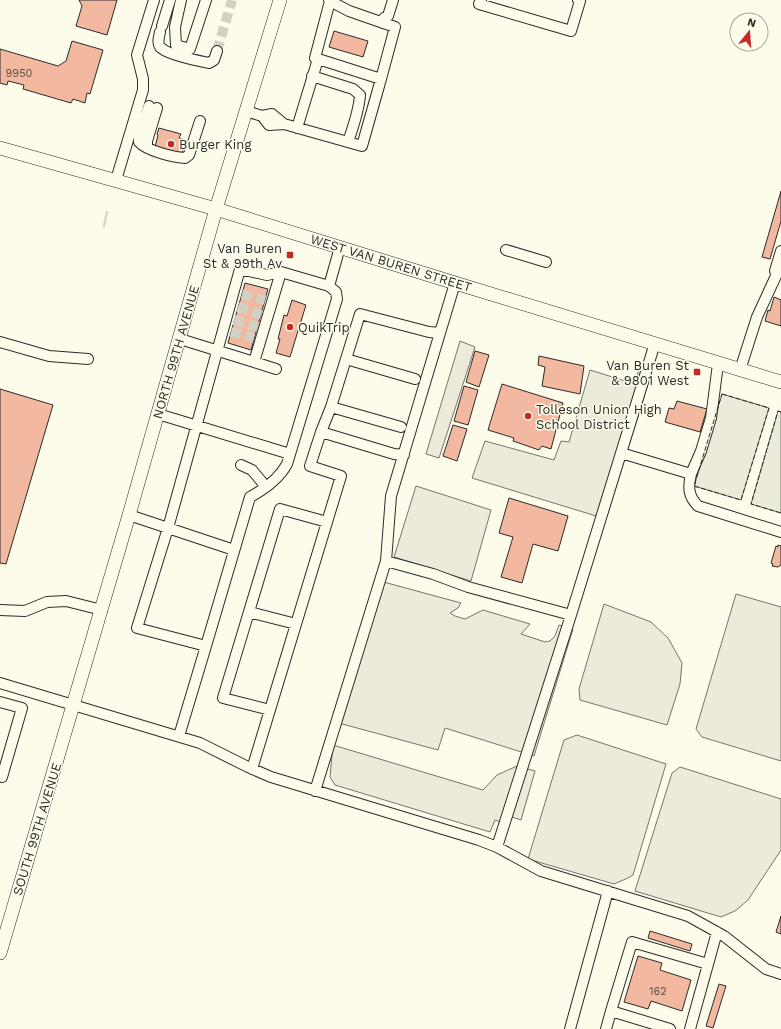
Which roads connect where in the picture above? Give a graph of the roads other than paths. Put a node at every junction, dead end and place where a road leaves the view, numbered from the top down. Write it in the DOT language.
graph roads {
  1 [pos="154,0"];
  2 [pos="170,0"];
  3 [pos="182,0"];
  4 [pos="206,0"];
  5 [pos="280,0"];
  6 [pos="330,0"];
  7 [pos="387,0"];
  8 [pos="393,0"];
  9 [pos="481,0"];
  10 [pos="578,0"];
  11 [pos="384,20"];
  12 [pos="217,51"];
  13 [pos="189,53"];
  14 [pos="318,59"];
  15 [pos="312,76"];
  16 [pos="381,79"];
  17 [pos="153,107"];
  18 [pos="246,111"];
  19 [pos="200,121"];
  20 [pos="297,128"];
  21 [pos="348,142"];
  22 [pos="1,152"];
  23 [pos="116,180"];
  24 [pos="216,208"];
  25 [pos="340,247"];
  26 [pos="506,250"];
  27 [pos="781,250"];
  28 [pos="546,262"];
  29 [pos="781,265"];
  30 [pos="281,272"];
  31 [pos="773,281"];
  32 [pos="455,283"];
  33 [pos="330,286"];
  34 [pos="440,333"];
  35 [pos="180,339"];
  36 [pos="0,342"];
  37 [pos="655,343"];
  38 [pos="216,351"];
  39 [pos="88,359"];
  40 [pos="346,359"];
  41 [pos="254,362"];
  42 [pos="718,364"];
  43 [pos="276,369"];
  44 [pos="740,370"];
  45 [pos="415,379"];
  46 [pos="781,382"];
  47 [pos="331,407"];
  48 [pos="158,414"];
  49 [pos="196,426"];
  50 [pos="401,427"];
  51 [pos="321,432"];
  52 [pos="621,453"];
  53 [pos="290,454"];
  54 [pos="404,455"];
  55 [pos="241,465"];
  56 [pos="691,474"];
  57 [pos="266,487"];
  58 [pos="129,515"];
  59 [pos="327,522"];
  60 [pos="168,528"];
  61 [pos="781,532"];
  62 [pos="234,550"];
  63 [pos="386,561"];
  64 [pos="0,610"];
  65 [pos="102,610"];
  66 [pos="249,612"];
  67 [pos="571,615"];
  68 [pos="296,624"];
  69 [pos="206,646"];
  70 [pos="0,682"];
  71 [pos="0,702"];
  72 [pos="74,705"];
  73 [pos="270,710"];
  74 [pos="179,736"];
  75 [pos="252,769"];
  76 [pos="0,776"];
  77 [pos="315,791"];
  78 [pos="497,847"];
  79 [pos="608,891"];
  80 [pos="717,932"];
  81 [pos="0,953"];
  82 [pos="708,964"];
  83 [pos="781,974"];
  84 [pos="611,1011"];
  85 [pos="570,1029"];
  86 [pos="606,1029"];
  87 [pos="670,1029"];
  88 [pos="690,1029"];
  1 -- 23 [label="street"];
  2 -- 13 [label="street"];
  3 -- 13 [label="street"];
  4 -- 13 [label="street"];
  5 -- 18 [label="main road, NORTH 99TH AVENUE"];
  6 -- 11 [label="street"];
  6 -- 14 [label="street"];
  7 -- 11 [label="street"];
  8 -- 11 [label="street"];
  9 -- 10 [label="street"];
  11 -- 16 [label="street"];
  12 -- 13 [label="street"];
  14 -- 15 [label="street"];
  14 -- 16 [label="street"];
  15 -- 20 [label="street"];
  15 -- 21 [label="street"];
  16 -- 21 [label="street"];
  17 -- 19 [label="street"];
  18 -- 20 [label="street"];
  18 -- 24 [label="main road, NORTH 99TH AVENUE"];
  20 -- 21 [label="street"];
  22 -- 23 [label="main road, WEST VAN BUREN STREET"];
  23 -- 24 [label="main road, WEST VAN BUREN STREET"];
  24 -- 25 [label="main road, WEST VAN BUREN STREET"];
  24 -- 35 [label="main road, NORTH 99TH AVENUE"];
  25 -- 32 [label="main road, WEST VAN BUREN STREET"];
  25 -- 33 [label="street"];
  26 -- 28 [label="street"];
  27 -- 31 [label="street"];
  29 -- 31 [label="street"];
  30 -- 33 [label="street"];
  30 -- 38 [label="street"];
  30 -- 41 [label="street"];
  31 -- 44 [label="street"];
  32 -- 34 [label="street"];
  32 -- 37 [label="main road, WEST VAN BUREN STREET"];
  33 -- 53 [label="street"];
  34 -- 40 [label="street"];
  34 -- 54 [label="street"];
  35 -- 38 [label="street"];
  35 -- 48 [label="main road, NORTH 99TH AVENUE"];
  36 -- 39 [label="street"];
  37 -- 42 [label="main road, WEST VAN BUREN STREET"];
  37 -- 52 [label="street"];
  38 -- 41 [label="street"];
  38 -- 49 [label="street"];
  40 -- 45 [label="street"];
  40 -- 47 [label="street"];
  41 -- 43 [label="street"];
  42 -- 44 [label="main road, WEST VAN BUREN STREET"];
  42 -- 56 [label="street"];
  44 -- 46 [label="main road, WEST VAN BUREN STREET"];
  47 -- 50 [label="street"];
  47 -- 51 [label="street"];
  48 -- 49 [label="street"];
  48 -- 58 [label="main road, NORTH 99TH AVENUE"];
  49 -- 53 [label="street"];
  49 -- 60 [label="street"];
  51 -- 54 [label="street"];
  51 -- 59 [label="street"];
  52 -- 56 [label="street"];
  52 -- 67 [label="street"];
  53 -- 57 [label="street"];
  54 -- 63 [label="street"];
  55 -- 57 [label="street"];
  56 -- 61 [label="street"];
  57 -- 62 [label="street"];
  58 -- 60 [label="street"];
  58 -- 65 [label="main road, NORTH 99TH AVENUE"];
  59 -- 66 [label="street"];
  59 -- 68 [label="street"];
  60 -- 62 [label="street"];
  60 -- 69 [label="street"];
  62 -- 69 [label="street"];
  63 -- 67 [label="street"];
  63 -- 77 [label="street"];
  64 -- 65 [label="street"];
  65 -- 72 [label="main road, NORTH 99TH AVENUE"];
  66 -- 68 [label="street"];
  66 -- 73 [label="street"];
  67 -- 78 [label="street"];
  68 -- 73 [label="street"];
  69 -- 74 [label="street"];
  70 -- 72 [label="street"];
  71 -- 76 [label="street"];
  72 -- 74 [label="street"];
  72 -- 81 [label="main road, SOUTH 99TH AVENUE"];
  73 -- 75 [label="street"];
  74 -- 75 [label="street"];
  75 -- 77 [label="street"];
  77 -- 78 [label="street"];
  78 -- 79 [label="street"];
  79 -- 80 [label="street"];
  79 -- 85 [label="street"];
  80 -- 82 [label="street"];
  80 -- 83 [label="street"];
  82 -- 84 [label="street"];
  82 -- 88 [label="street"];
  84 -- 86 [label="street"];
  84 -- 87 [label="street"];
}
